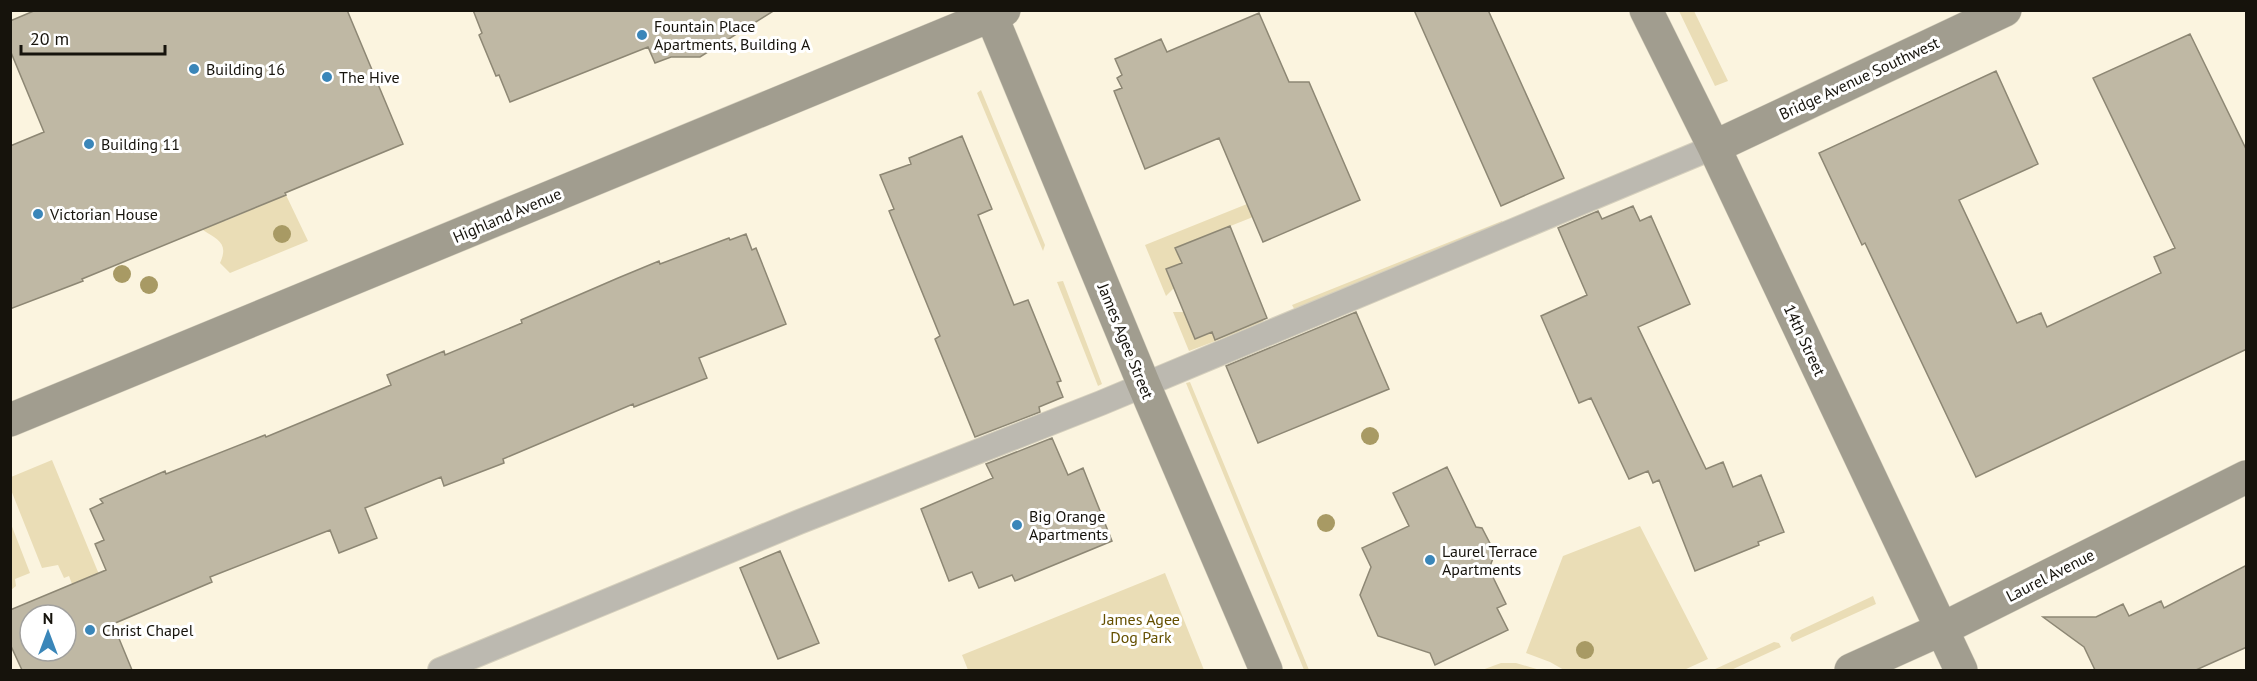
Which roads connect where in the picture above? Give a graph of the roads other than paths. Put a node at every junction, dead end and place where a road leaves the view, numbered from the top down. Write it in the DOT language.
graph roads {
  1 [pos="1646,10"];
  2 [pos="2005,10"];
  3 [pos="995,12"];
  4 [pos="1714,147"];
  5 [pos="1143,385"];
  6 [pos="10,420"];
  7 [pos="2247,477"];
  8 [pos="1942,629"];
  9 [pos="440,670"];
  10 [pos="1266,670"];
  11 [pos="1851,670"];
  12 [pos="1961,670"];
  1 -- 4 [label="street, 14th Street"];
  2 -- 4 [label="street, Bridge Avenue Southwest"];
  3 -- 5 [label="street, James Agee Street"];
  3 -- 6 [label="street, Highland Avenue"];
  4 -- 5 [label="lane"];
  4 -- 8 [label="street, 14th Street"];
  5 -- 9 [label="lane"];
  5 -- 10 [label="street, James Agee Street"];
  7 -- 8 [label="street, Laurel Avenue"];
  8 -- 11 [label="street, Laurel Avenue"];
  8 -- 12 [label="street, 14th Street"];
}
